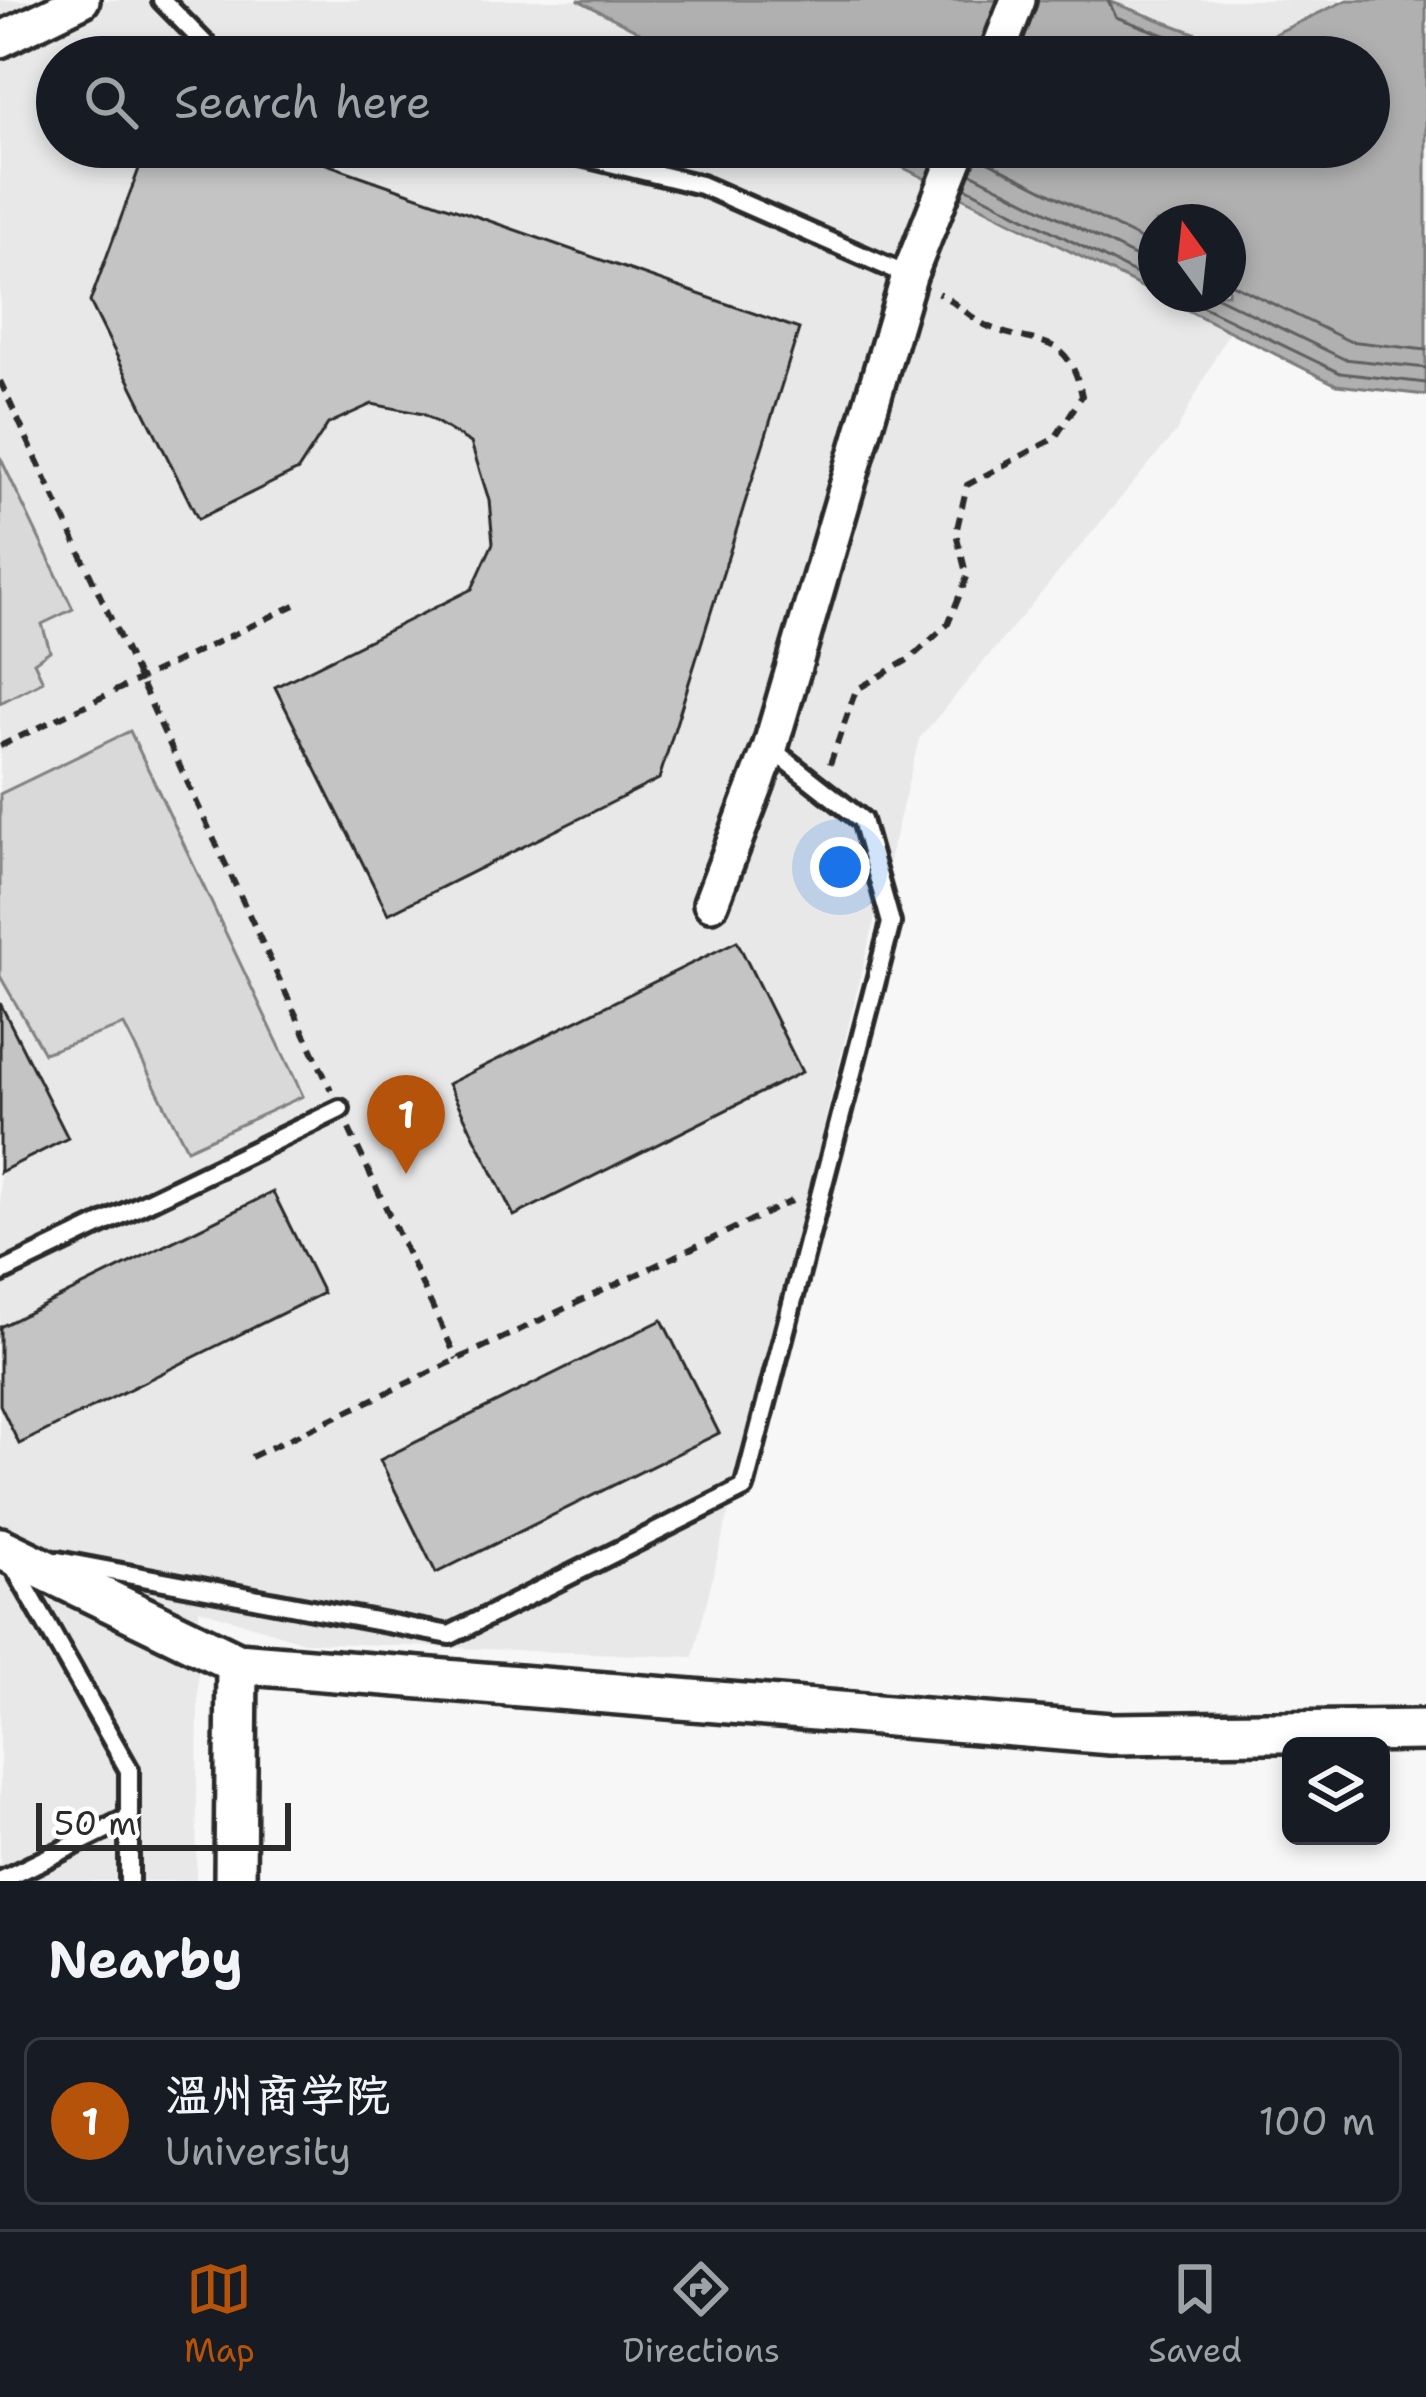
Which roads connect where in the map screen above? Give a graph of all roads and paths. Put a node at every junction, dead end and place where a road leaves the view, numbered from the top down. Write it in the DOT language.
graph roads {
  1 [pos="82,0"];
  2 [pos="162,0"];
  3 [pos="1018,0"];
  4 [pos="197,36"];
  5 [pos="1004,36"];
  6 [pos="0,40"];
  7 [pos="631,168"];
  8 [pos="951,168"];
  9 [pos="909,276"];
  10 [pos="0,381"];
  11 [pos="295,605"];
  12 [pos="139,680"];
  13 [pos="0,746"];
  14 [pos="770,748"];
  15 [pos="822,789"];
  16 [pos="711,903"];
  17 [pos="340,1109"];
  18 [pos="822,1187"];
  19 [pos="0,1273"];
  20 [pos="457,1359"];
  21 [pos="251,1456"];
  22 [pos="2,1549"];
  23 [pos="237,1663"];
  24 [pos="1426,1730"];
  25 [pos="129,1818"];
  26 [pos="0,1881"];
  27 [pos="129,1881"];
  28 [pos="235,1881"];
  1 -- 6 [label="street"];
  2 -- 4 [label="lane"];
  3 -- 5 [label="street"];
  7 -- 9 [label="lane"];
  8 -- 9 [label="street"];
  9 -- 14 [label="street"];
  9 -- 15 [label="path"];
  10 -- 12 [label="path"];
  11 -- 12 [label="path"];
  12 -- 13 [label="path"];
  12 -- 17 [label="path"];
  14 -- 15 [label="lane"];
  14 -- 16 [label="street"];
  15 -- 18 [label="lane"];
  17 -- 19 [label="lane"];
  17 -- 20 [label="path"];
  18 -- 20 [label="path"];
  18 -- 22 [label="lane"];
  20 -- 21 [label="path"];
  22 -- 23 [label="street"];
  22 -- 25 [label="lane"];
  23 -- 24 [label="street"];
  23 -- 28 [label="street"];
  25 -- 26 [label="lane"];
  25 -- 27 [label="lane"];
}
